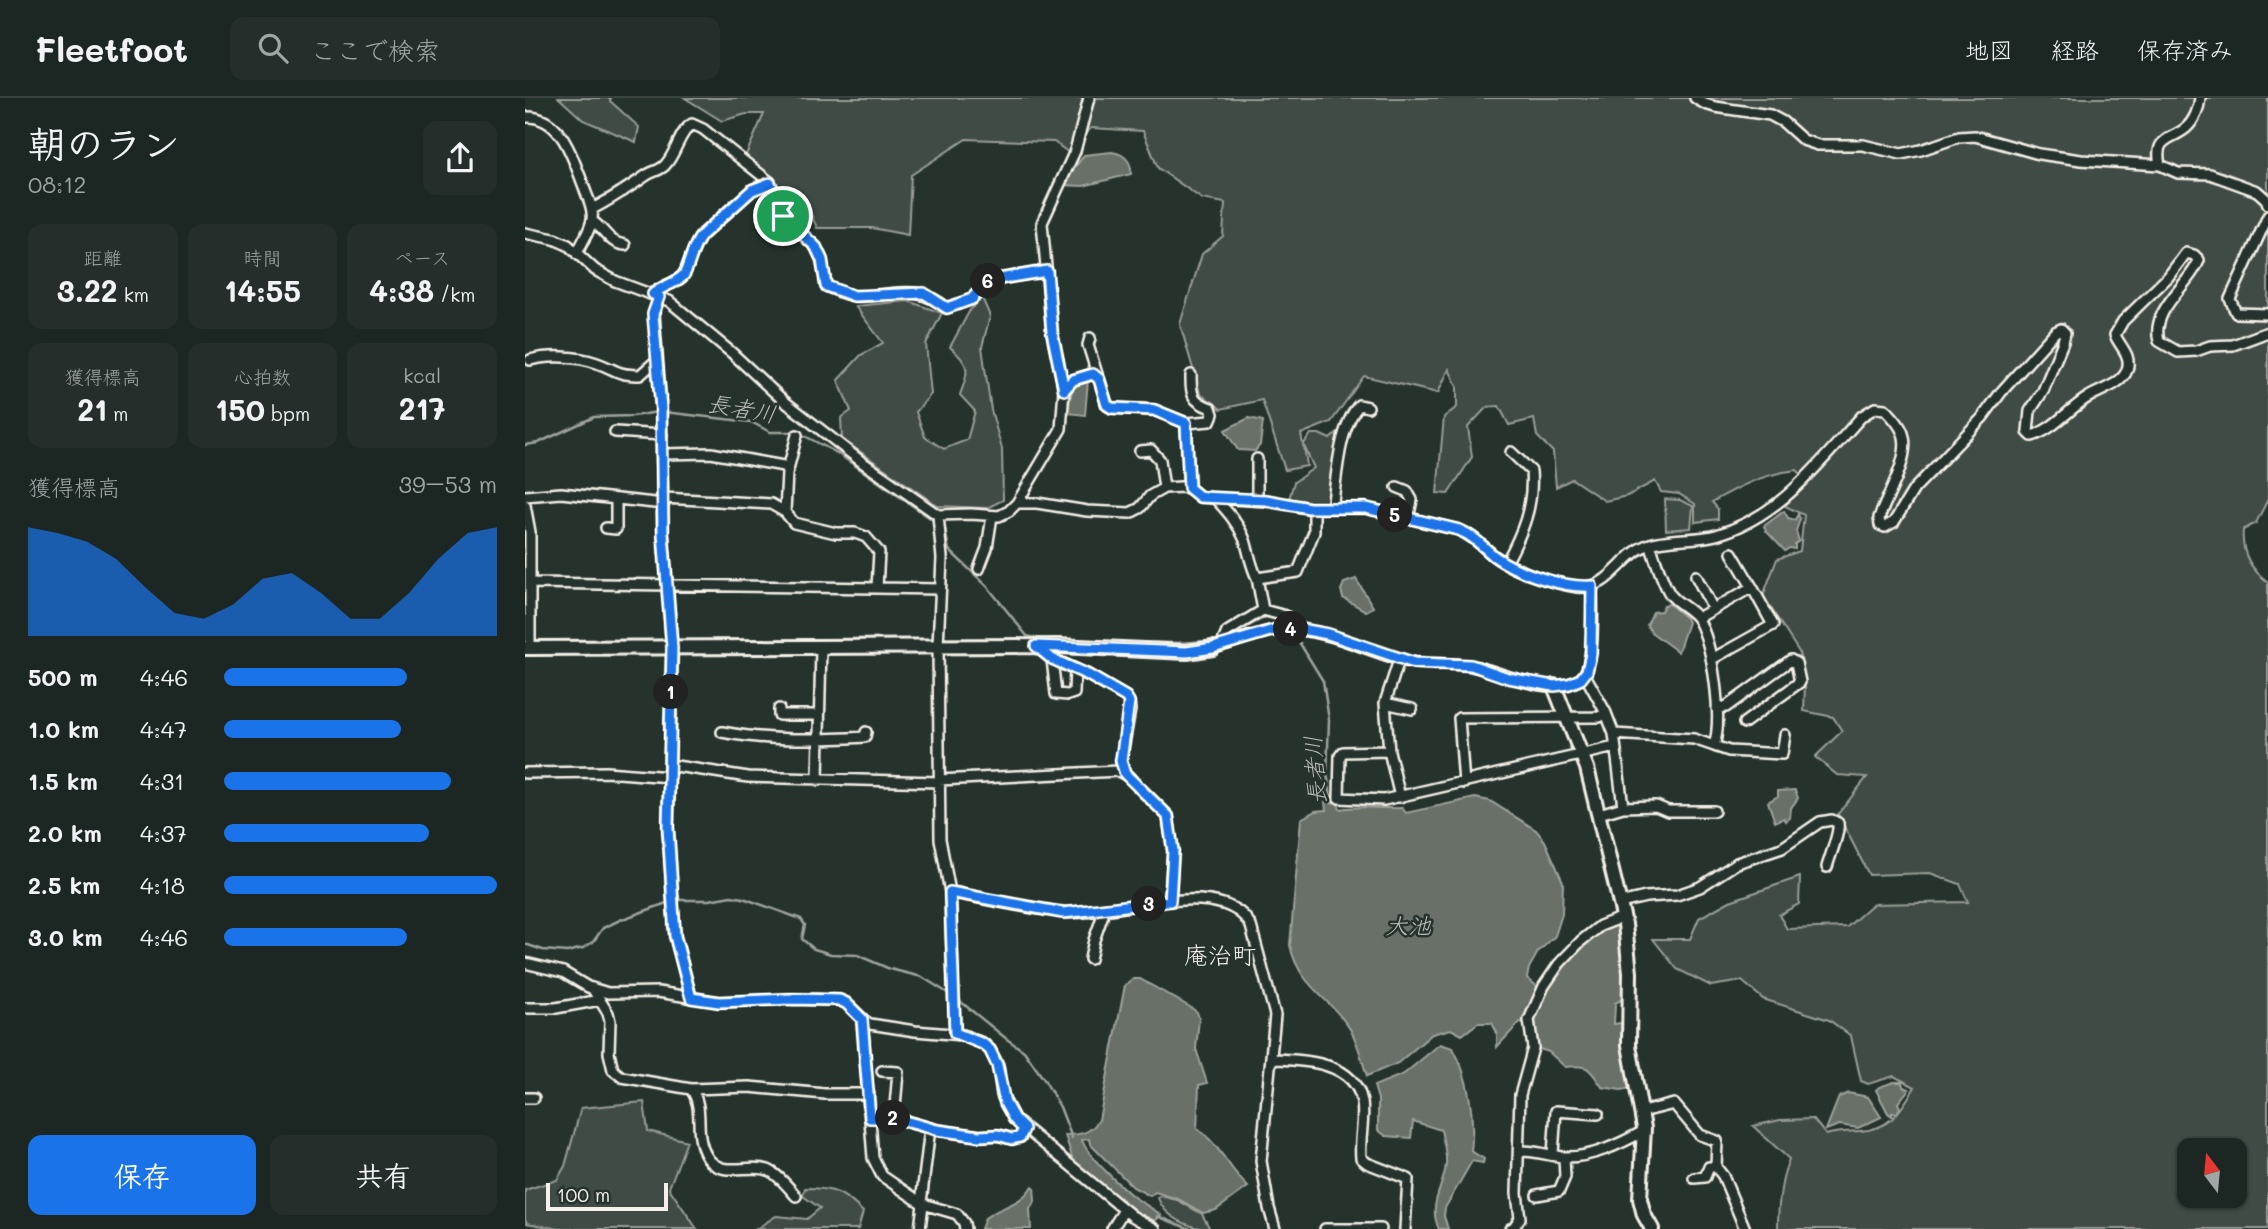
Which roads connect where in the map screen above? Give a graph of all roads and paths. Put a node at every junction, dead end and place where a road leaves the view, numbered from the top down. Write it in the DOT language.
graph roads {
  1 [pos="1089,98"];
  2 [pos="1695,98"];
  3 [pos="2200,98"];
  4 [pos="525,117"];
  5 [pos="2160,165"];
  6 [pos="770,183"];
  7 [pos="2268,204"];
  8 [pos="592,209"];
  9 [pos="2268,216"];
  10 [pos="592,221"];
  11 [pos="525,233"];
  12 [pos="625,245"];
  13 [pos="577,254"];
  14 [pos="1047,271"];
  15 [pos="656,295"];
  16 [pos="2268,314"];
  17 [pos="2268,332"];
  18 [pos="1090,338"];
  19 [pos="530,360"];
  20 [pos="657,360"];
  21 [pos="1191,375"];
  22 [pos="1099,379"];
  23 [pos="1064,390"];
  24 [pos="1368,407"];
  25 [pos="1186,423"];
  26 [pos="615,432"];
  27 [pos="661,435"];
  28 [pos="797,435"];
  29 [pos="1140,451"];
  30 [pos="1511,452"];
  31 [pos="662,454"];
  32 [pos="1257,459"];
  33 [pos="789,467"];
  34 [pos="1164,488"];
  35 [pos="1189,488"];
  36 [pos="1397,488"];
  37 [pos="525,496"];
  38 [pos="1215,498"];
  39 [pos="615,500"];
  40 [pos="1257,500"];
  41 [pos="664,501"];
  42 [pos="1017,503"];
  43 [pos="525,505"];
  44 [pos="1314,508"];
  45 [pos="1332,508"];
  46 [pos="785,512"];
  47 [pos="938,516"];
  48 [pos="992,516"];
  49 [pos="1408,519"];
  50 [pos="606,528"];
  51 [pos="1650,544"];
  52 [pos="1732,553"];
  53 [pos="1506,563"];
  54 [pos="528,569"];
  55 [pos="979,569"];
  56 [pos="1696,576"];
  57 [pos="1258,578"];
  58 [pos="531,583"];
  59 [pos="668,584"];
  60 [pos="1592,586"];
  61 [pos="1752,587"];
  62 [pos="877,588"];
  63 [pos="940,589"];
  64 [pos="1713,609"];
  65 [pos="1263,610"];
  66 [pos="1698,618"];
  67 [pos="1301,629"];
  68 [pos="1221,643"];
  69 [pos="938,646"];
  70 [pos="1036,646"];
  71 [pos="821,647"];
  72 [pos="527,648"];
  73 [pos="672,648"];
  74 [pos="1052,659"];
  75 [pos="1711,659"];
  76 [pos="1399,660"];
  77 [pos="1075,669"];
  78 [pos="1584,675"];
  79 [pos="1554,686"];
  80 [pos="1385,703"];
  81 [pos="1717,708"];
  82 [pos="779,709"];
  83 [pos="1412,709"];
  84 [pos="1606,714"];
  85 [pos="819,715"];
  86 [pos="1566,717"];
  87 [pos="1744,723"];
  88 [pos="722,732"];
  89 [pos="866,732"];
  90 [pos="1614,734"];
  91 [pos="1785,735"];
  92 [pos="819,740"];
  93 [pos="1714,746"];
  94 [pos="1615,747"];
  95 [pos="1389,751"];
  96 [pos="1582,754"];
  97 [pos="525,773"];
  98 [pos="670,774"];
  99 [pos="1125,774"];
  100 [pos="818,780"];
  101 [pos="939,781"];
  102 [pos="1464,783"];
  103 [pos="1400,797"];
  104 [pos="1623,807"];
  105 [pos="1714,811"];
  106 [pos="1599,814"];
  107 [pos="1827,867"];
  108 [pos="950,892"];
  109 [pos="1170,901"];
  110 [pos="1620,903"];
  111 [pos="1105,909"];
  112 [pos="1623,917"];
  113 [pos="1090,959"];
  114 [pos="525,963"];
  115 [pos="592,988"];
  116 [pos="691,998"];
  117 [pos="600,1000"];
  118 [pos="525,1008"];
  119 [pos="862,1019"];
  120 [pos="955,1033"];
  121 [pos="1271,1059"];
  122 [pos="882,1071"];
  123 [pos="691,1089"];
  124 [pos="869,1094"];
  125 [pos="1641,1112"];
  126 [pos="1598,1114"];
  127 [pos="870,1118"];
  128 [pos="894,1118"];
  129 [pos="930,1128"];
  130 [pos="1024,1129"];
  131 [pos="1644,1131"];
  132 [pos="1519,1151"];
  133 [pos="1559,1155"];
  134 [pos="1716,1167"];
  135 [pos="1694,1178"];
  136 [pos="1537,1195"];
  137 [pos="796,1196"];
  138 [pos="922,1203"];
  139 [pos="1124,1210"];
  140 [pos="920,1229"];
  141 [pos="965,1229"];
  142 [pos="1112,1229"];
  143 [pos="1155,1229"];
  144 [pos="1275,1229"];
  145 [pos="1325,1229"];
  146 [pos="1381,1229"];
  147 [pos="1405,1229"];
  148 [pos="1510,1229"];
  149 [pos="1652,1229"];
  150 [pos="1745,1229"];
  1 -- 14 [label="street"];
  2 -- 5 [label="street"];
  3 -- 5 [label="street"];
  4 -- 8 [label="street"];
  5 -- 7 [label="street"];
  6 -- 8 [label="street"];
  6 -- 14 [label="street"];
  6 -- 15 [label="street"];
  8 -- 10 [label="street"];
  9 -- 16 [label="street"];
  10 -- 12 [label="street"];
  10 -- 13 [label="street"];
  11 -- 13 [label="street"];
  13 -- 15 [label="street"];
  14 -- 23 [label="street"];
  15 -- 20 [label="street"];
  15 -- 47 [label="street"];
  17 -- 51 [label="street"];
  18 -- 22 [label="street"];
  19 -- 20 [label="street"];
  20 -- 27 [label="street"];
  21 -- 25 [label="street"];
  22 -- 23 [label="street"];
  22 -- 25 [label="street"];
  23 -- 42 [label="street"];
  24 -- 45 [label="street"];
  25 -- 35 [label="street"];
  26 -- 27 [label="street"];
  27 -- 31 [label="street"];
  28 -- 33 [label="street"];
  29 -- 34 [label="street"];
  30 -- 53 [label="street"];
  31 -- 33 [label="street"];
  31 -- 41 [label="street"];
  32 -- 40 [label="street"];
  33 -- 46 [label="street"];
  34 -- 35 [label="street"];
  34 -- 42 [label="street"];
  35 -- 38 [label="street"];
  36 -- 49 [label="street"];
  37 -- 39 [label="street"];
  38 -- 40 [label="street"];
  38 -- 57 [label="street"];
  39 -- 41 [label="street"];
  39 -- 50 [label="street"];
  40 -- 44 [label="street"];
  41 -- 46 [label="street"];
  41 -- 59 [label="street"];
  42 -- 48 [label="street"];
  43 -- 54 [label="street"];
  44 -- 45 [label="street"];
  44 -- 57 [label="street"];
  45 -- 49 [label="street"];
  46 -- 62 [label="street"];
  47 -- 48 [label="street"];
  47 -- 63 [label="street"];
  48 -- 55 [label="street"];
  49 -- 53 [label="street"];
  51 -- 60 [label="street"];
  51 -- 66 [label="street"];
  52 -- 61 [label="street"];
  53 -- 60 [label="street"];
  54 -- 58 [label="street"];
  56 -- 64 [label="street"];
  57 -- 65 [label="street"];
  58 -- 59 [label="street"];
  58 -- 72 [label="street"];
  59 -- 62 [label="street"];
  59 -- 73 [label="street"];
  60 -- 78 [label="street"];
  61 -- 64 [label="street"];
  61 -- 75 [label="street"];
  62 -- 63 [label="street"];
  63 -- 69 [label="street"];
  64 -- 66 [label="street"];
  65 -- 67 [label="street"];
  65 -- 68 [label="street"];
  66 -- 75 [label="street"];
  67 -- 68 [label="street"];
  67 -- 76 [label="street"];
  68 -- 70 [label="street"];
  69 -- 70 [label="street"];
  69 -- 71 [label="street"];
  69 -- 101 [label="street"];
  70 -- 74 [label="street"];
  71 -- 73 [label="street"];
  71 -- 85 [label="street"];
  72 -- 73 [label="street"];
  73 -- 98 [label="street"];
  74 -- 77 [label="street"];
  74 -- 77 [label="street"];
  75 -- 81 [label="street"];
  76 -- 79 [label="street"];
  76 -- 80 [label="street"];
  77 -- 99 [label="street"];
  78 -- 79 [label="street"];
  78 -- 84 [label="street"];
  79 -- 86 [label="street"];
  80 -- 83 [label="street"];
  80 -- 95 [label="street"];
  81 -- 87 [label="street"];
  81 -- 93 [label="street"];
  82 -- 85 [label="street"];
  84 -- 86 [label="street"];
  84 -- 90 [label="street"];
  85 -- 92 [label="street"];
  86 -- 96 [label="street"];
  86 -- 102 [label="street"];
  88 -- 92 [label="street"];
  89 -- 92 [label="street"];
  90 -- 93 [label="street"];
  90 -- 94 [label="street"];
  91 -- 93 [label="street"];
  92 -- 100 [label="street"];
  94 -- 96 [label="street"];
  94 -- 104 [label="street"];
  95 -- 103 [label="street"];
  95 -- 103 [label="street"];
  96 -- 102 [label="street"];
  96 -- 106 [label="street"];
  97 -- 98 [label="street"];
  98 -- 100 [label="street"];
  98 -- 116 [label="street"];
  99 -- 101 [label="street"];
  99 -- 109 [label="street"];
  100 -- 101 [label="street"];
  101 -- 108 [label="street"];
  102 -- 103 [label="street"];
  104 -- 105 [label="street"];
  104 -- 106 [label="street"];
  106 -- 110 [label="street"];
  107 -- 110 [label="street"];
  108 -- 111 [label="street"];
  108 -- 120 [label="street"];
  109 -- 111 [label="street"];
  109 -- 121 [label="street"];
  110 -- 112 [label="street"];
  111 -- 113 [label="street"];
  112 -- 125 [label="street"];
  112 -- 132 [label="street"];
  114 -- 115 [label="street"];
  115 -- 116 [label="street"];
  115 -- 117 [label="street"];
  116 -- 119 [label="street"];
  117 -- 118 [label="street"];
  117 -- 123 [label="street"];
  119 -- 120 [label="street"];
  119 -- 124 [label="street"];
  120 -- 130 [label="street"];
  121 -- 144 [label="street"];
  121 -- 147 [label="street"];
  122 -- 128 [label="street"];
  123 -- 124 [label="street"];
  123 -- 137 [label="street"];
  124 -- 127 [label="street"];
  125 -- 131 [label="street"];
  125 -- 134 [label="street"];
  126 -- 133 [label="street"];
  127 -- 128 [label="street"];
  127 -- 138 [label="street"];
  128 -- 129 [label="street"];
  129 -- 130 [label="street"];
  129 -- 138 [label="street"];
  130 -- 139 [label="street"];
  131 -- 133 [label="street"];
  131 -- 149 [label="street"];
  132 -- 133 [label="street"];
  132 -- 148 [label="street"];
  133 -- 136 [label="street"];
  134 -- 135 [label="street"];
  134 -- 150 [label="street"];
  138 -- 140 [label="street"];
  138 -- 141 [label="street"];
  139 -- 142 [label="street"];
  139 -- 143 [label="street"];
  145 -- 146 [label="street"];
}
